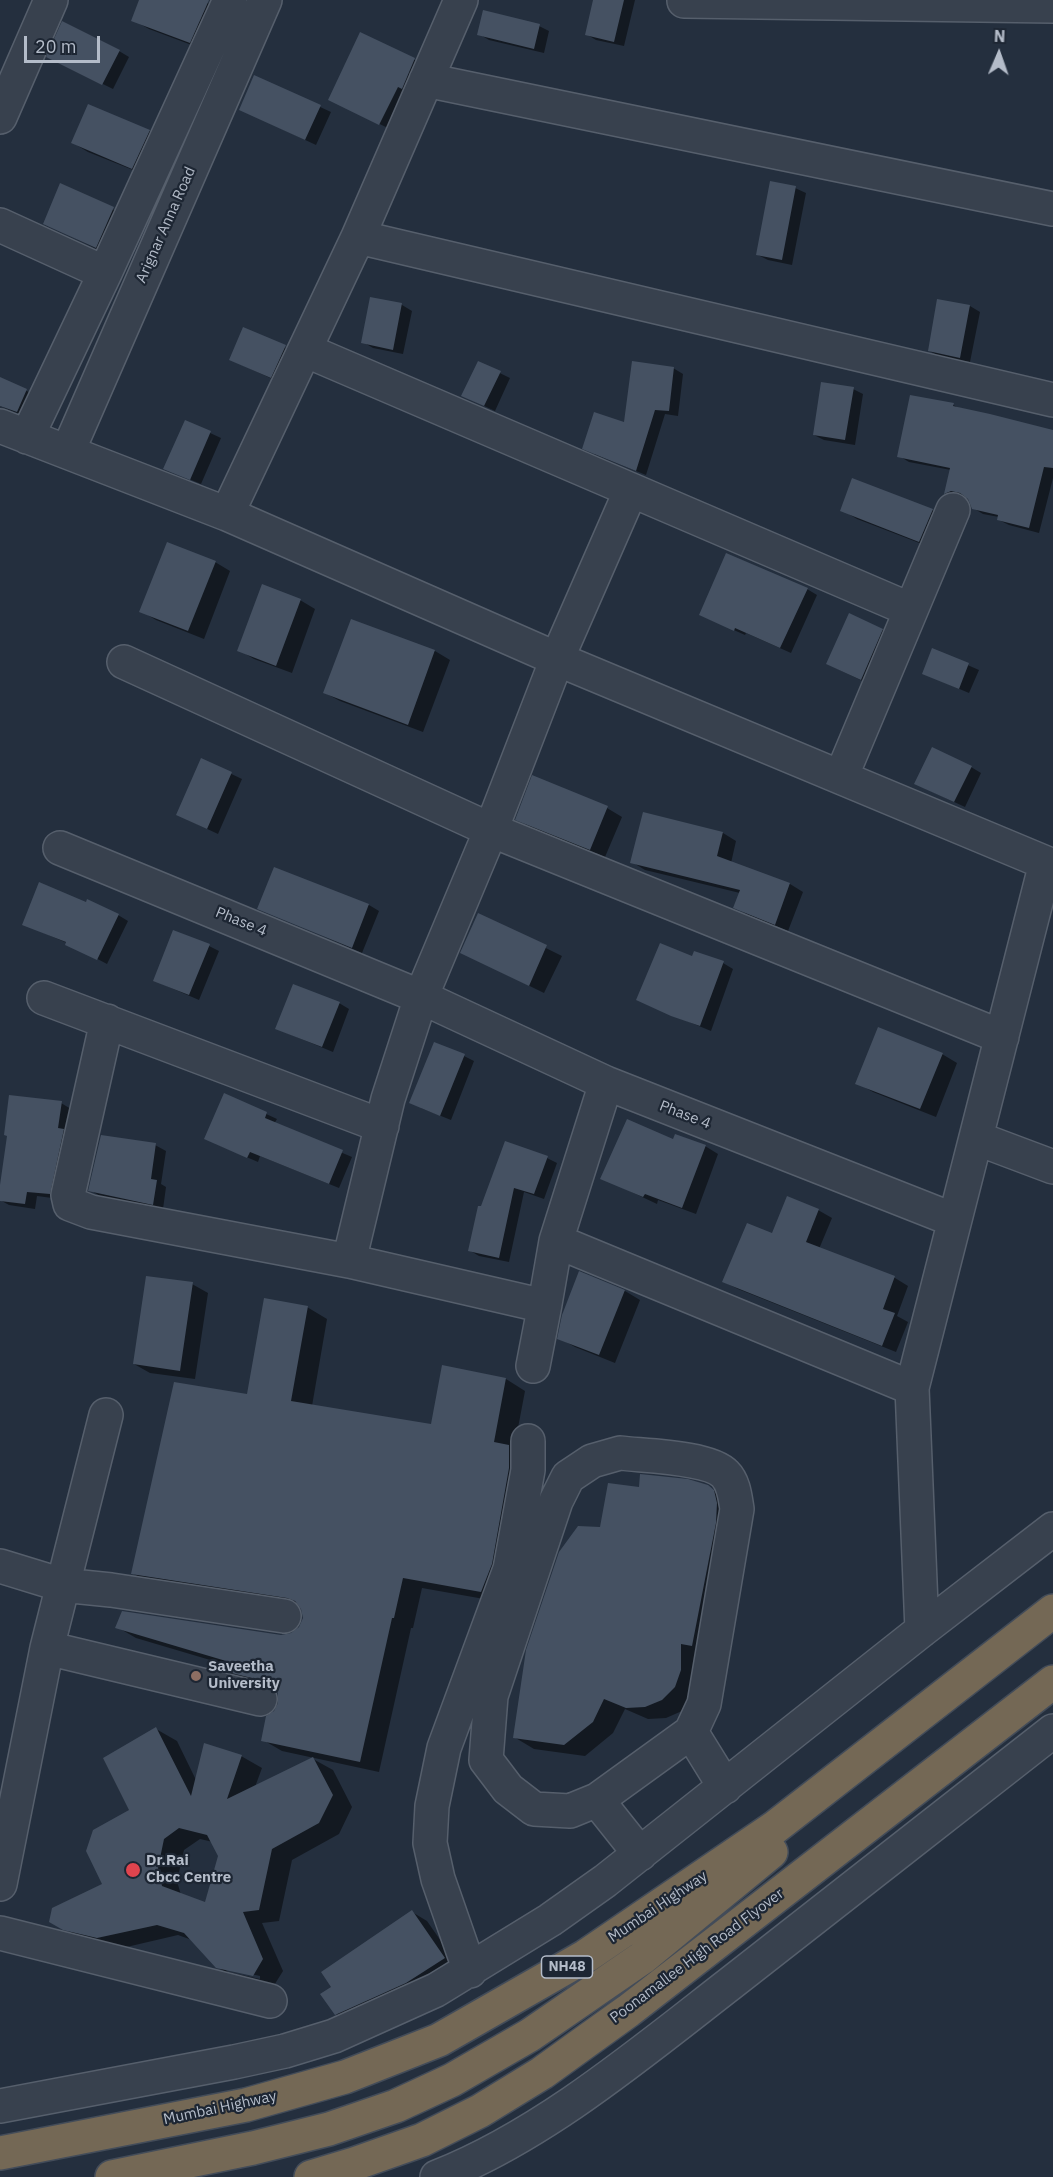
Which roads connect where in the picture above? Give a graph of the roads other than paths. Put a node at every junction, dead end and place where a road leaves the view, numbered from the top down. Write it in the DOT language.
graph roads {
  1 [pos="51,0"];
  2 [pos="230,0"];
  3 [pos="265,0"];
  4 [pos="461,0"];
  5 [pos="684,1"];
  6 [pos="1053,6"];
  7 [pos="12,55"];
  8 [pos="426,80"];
  9 [pos="0,117"];
  10 [pos="1053,209"];
  11 [pos="0,225"];
  12 [pos="358,237"];
  13 [pos="105,273"];
  14 [pos="305,350"];
  15 [pos="1053,400"];
  16 [pos="13,431"];
  17 [pos="68,451"];
  18 [pos="631,490"];
  19 [pos="953,510"];
  20 [pos="227,514"];
  21 [pos="911,610"];
  22 [pos="557,659"];
  23 [pos="124,663"];
  24 [pos="841,777"];
  25 [pos="491,830"];
  26 [pos="60,848"];
  27 [pos="1050,852"];
  28 [pos="422,997"];
  29 [pos="44,998"];
  30 [pos="107,1021"];
  31 [pos="1002,1037"];
  32 [pos="606,1083"];
  33 [pos="381,1126"];
  34 [pos="976,1138"];
  35 [pos="1053,1167"];
  36 [pos="954,1220"];
  37 [pos="556,1241"];
  38 [pos="349,1261"];
  39 [pos="545,1304"];
  40 [pos="533,1366"];
  41 [pos="912,1388"];
  42 [pos="106,1415"];
  43 [pos="528,1441"];
  44 [pos="1053,1529"];
  45 [pos="0,1566"];
  46 [pos="62,1585"];
  47 [pos="1053,1611"];
  48 [pos="284,1616"];
  49 [pos="922,1630"];
  50 [pos="48,1648"];
  51 [pos="1053,1682"];
  52 [pos="260,1699"];
  53 [pos="1053,1731"];
  54 [pos="691,1732"];
  55 [pos="895,1734"];
  56 [pos="725,1787"];
  57 [pos="597,1800"];
  58 [pos="640,1854"];
  59 [pos="0,1884"];
  60 [pos="0,1933"];
  61 [pos="470,1971"];
  62 [pos="270,2001"];
  63 [pos="0,2106"];
  64 [pos="0,2153"];
  65 [pos="111,2177"];
  66 [pos="311,2177"];
  67 [pos="437,2177"];
  1 -- 7 [label="street"];
  2 -- 13 [label="street"];
  3 -- 17 [label="street, Arignar Anna Road"];
  4 -- 8 [label="street"];
  5 -- 6 [label="street"];
  7 -- 9 [label="street"];
  8 -- 10 [label="street"];
  8 -- 12 [label="street"];
  11 -- 13 [label="street"];
  12 -- 14 [label="street"];
  12 -- 15 [label="street"];
  13 -- 16 [label="street"];
  14 -- 18 [label="street"];
  14 -- 20 [label="street"];
  16 -- 17 [label="street"];
  17 -- 20 [label="street"];
  18 -- 21 [label="street"];
  18 -- 22 [label="street"];
  19 -- 21 [label="street"];
  20 -- 22 [label="street"];
  21 -- 24 [label="street"];
  22 -- 24 [label="street"];
  22 -- 25 [label="street"];
  23 -- 25 [label="street"];
  24 -- 27 [label="street"];
  25 -- 28 [label="street"];
  25 -- 31 [label="street"];
  26 -- 28 [label="street, Phase 4"];
  27 -- 31 [label="street"];
  28 -- 32 [label="street, Phase 4"];
  28 -- 33 [label="street"];
  29 -- 30 [label="street"];
  30 -- 33 [label="street"];
  30 -- 38 [label="street"];
  31 -- 34 [label="street"];
  32 -- 36 [label="street, Phase 4"];
  32 -- 37 [label="street"];
  33 -- 38 [label="street"];
  34 -- 35 [label="street"];
  34 -- 36 [label="street"];
  36 -- 41 [label="street"];
  37 -- 39 [label="street"];
  37 -- 41 [label="street"];
  38 -- 39 [label="street"];
  39 -- 40 [label="street"];
  41 -- 49 [label="street"];
  42 -- 46 [label="street"];
  43 -- 61 [label="street"];
  44 -- 49 [label="street"];
  45 -- 46 [label="street"];
  46 -- 48 [label="street"];
  46 -- 50 [label="street"];
  47 -- 55 [label="highway, Mumbai Highway / NH48"];
  49 -- 56 [label="street"];
  50 -- 52 [label="street"];
  50 -- 59 [label="street"];
  51 -- 66 [label="highway, Poonamallee High Road Flyover"];
  53 -- 67 [label="street"];
  54 -- 56 [label="street"];
  54 -- 57 [label="street"];
  54 -- 57 [label="street"];
  55 -- 64 [label="highway, Mumbai Highway / NH48"];
  55 -- 65 [label="highway"];
  56 -- 58 [label="street"];
  57 -- 58 [label="street"];
  58 -- 61 [label="street"];
  60 -- 62 [label="street"];
  61 -- 63 [label="street"];
}
